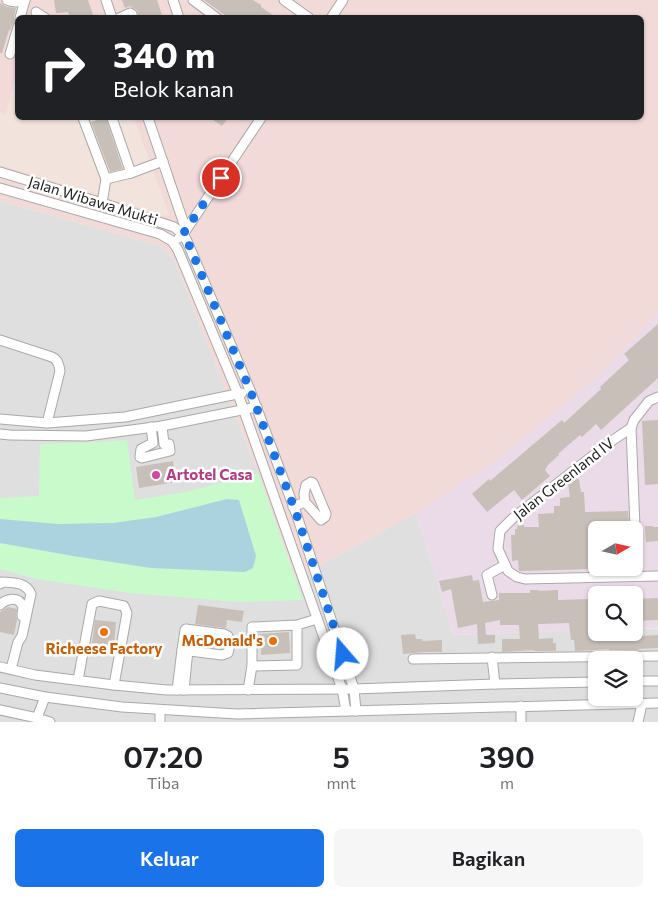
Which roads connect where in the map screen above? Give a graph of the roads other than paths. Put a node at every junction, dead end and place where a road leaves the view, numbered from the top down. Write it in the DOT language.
graph roads {
  1 [pos="7,0"];
  2 [pos="25,0"];
  3 [pos="106,0"];
  4 [pos="173,0"];
  5 [pos="193,0"];
  6 [pos="284,0"];
  7 [pos="343,0"];
  8 [pos="36,12"];
  9 [pos="21,15"];
  10 [pos="40,15"];
  11 [pos="111,15"];
  12 [pos="178,15"];
  13 [pos="213,15"];
  14 [pos="305,15"];
  15 [pos="333,15"];
  16 [pos="15,37"];
  17 [pos="10,54"];
  18 [pos="84,120"];
  19 [pos="113,120"];
  20 [pos="149,120"];
  21 [pos="260,120"];
  22 [pos="163,161"];
  23 [pos="0,172"];
  24 [pos="131,173"];
  25 [pos="106,179"];
  26 [pos="0,188"];
  27 [pos="102,203"];
  28 [pos="184,232"];
  29 [pos="174,244"];
  30 [pos="0,340"];
  31 [pos="250,390"];
  32 [pos="238,394"];
  33 [pos="658,397"];
  34 [pos="256,407"];
  35 [pos="244,410"];
  36 [pos="0,419"];
  37 [pos="47,423"];
  38 [pos="162,426"];
  39 [pos="151,428"];
  40 [pos="631,428"];
  41 [pos="0,434"];
  42 [pos="305,502"];
  43 [pos="295,510"];
  44 [pos="282,518"];
  45 [pos="635,521"];
  46 [pos="505,565"];
  47 [pos="637,576"];
  48 [pos="643,576"];
  49 [pos="658,576"];
  50 [pos="0,584"];
  51 [pos="492,595"];
  52 [pos="0,605"];
  53 [pos="317,619"];
  54 [pos="297,625"];
  55 [pos="18,642"];
  56 [pos="185,650"];
  57 [pos="658,656"];
  58 [pos="492,657"];
  59 [pos="413,659"];
  60 [pos="252,666"];
  61 [pos="0,667"];
  62 [pos="11,669"];
  63 [pos="78,680"];
  64 [pos="658,681"];
  65 [pos="588,682"];
  66 [pos="643,682"];
  67 [pos="495,684"];
  68 [pos="114,685"];
  69 [pos="0,688"];
  70 [pos="342,689"];
  71 [pos="354,689"];
  72 [pos="180,690"];
  73 [pos="248,690"];
  74 [pos="44,697"];
  75 [pos="658,703"];
  76 [pos="643,704"];
  77 [pos="588,705"];
  78 [pos="521,706"];
  79 [pos="642,706"];
  80 [pos="0,710"];
  81 [pos="160,710"];
  82 [pos="346,712"];
  83 [pos="356,712"];
  84 [pos="37,718"];
  85 [pos="236,718"];
  86 [pos="50,722"];
  87 [pos="160,722"];
  88 [pos="521,722"];
  89 [pos="638,722"];
  1 -- 2 [label="street"];
  2 -- 9 [label="street"];
  3 -- 11 [label="street"];
  4 -- 12 [label="street"];
  5 -- 13 [label="street"];
  6 -- 14 [label="street"];
  7 -- 15 [label="street"];
  8 -- 10 [label="street"];
  16 -- 17 [label="street"];
  18 -- 25 [label="street"];
  19 -- 24 [label="street"];
  20 -- 22 [label="street"];
  21 -- 28 [label="street"];
  22 -- 24 [label="street"];
  22 -- 28 [label="street"];
  23 -- 27 [label="street, Jalan Wibawa Mukti"];
  24 -- 25 [label="street"];
  25 -- 27 [label="street"];
  26 -- 29 [label="street, Jalan Wibawa Mukti"];
  27 -- 28 [label="street, Jalan Wibawa Mukti"];
  28 -- 29 [label="street"];
  28 -- 31 [label="street"];
  29 -- 32 [label="street"];
  30 -- 37 [label="street"];
  31 -- 32 [label="street"];
  31 -- 34 [label="street"];
  32 -- 35 [label="street"];
  32 -- 37 [label="street"];
  33 -- 40 [label="street, Jalan Greenland IV"];
  34 -- 35 [label="street"];
  34 -- 43 [label="street"];
  35 -- 38 [label="street"];
  35 -- 44 [label="street"];
  36 -- 37 [label="street"];
  38 -- 39 [label="street"];
  38 -- 39 [label="street"];
  39 -- 41 [label="street"];
  40 -- 45 [label="street"];
  40 -- 46 [label="street, Jalan Greenland IV"];
  42 -- 43 [label="street"];
  43 -- 44 [label="street"];
  43 -- 71 [label="street"];
  44 -- 53 [label="street"];
  46 -- 47 [label="street"];
  46 -- 51 [label="street"];
  48 -- 49 [label="street"];
  50 -- 55 [label="street"];
  52 -- 55 [label="street"];
  53 -- 54 [label="street"];
  53 -- 70 [label="street"];
  54 -- 60 [label="street"];
  54 -- 60 [label="street"];
  55 -- 62 [label="street"];
  56 -- 56 [label="street"];
  56 -- 72 [label="street"];
  57 -- 58 [label="street"];
  58 -- 59 [label="street"];
  58 -- 67 [label="street"];
  60 -- 73 [label="street"];
  61 -- 62 [label="street"];
  62 -- 63 [label="street"];
  63 -- 68 [label="street"];
  63 -- 68 [label="street"];
  64 -- 66 [label="street"];
  65 -- 67 [label="street"];
  67 -- 71 [label="street"];
  68 -- 72 [label="street"];
  69 -- 74 [label="street"];
  70 -- 71 [label="street"];
  70 -- 73 [label="street"];
  70 -- 82 [label="street"];
  71 -- 83 [label="street"];
  72 -- 73 [label="street"];
  74 -- 81 [label="street"];
  74 -- 84 [label="street"];
  75 -- 76 [label="street"];
  77 -- 78 [label="street"];
  78 -- 83 [label="street"];
  78 -- 88 [label="street"];
  79 -- 89 [label="street"];
  80 -- 84 [label="street"];
  81 -- 85 [label="street"];
  81 -- 87 [label="street"];
  82 -- 83 [label="street"];
  82 -- 85 [label="street"];
  84 -- 86 [label="street"];
}
